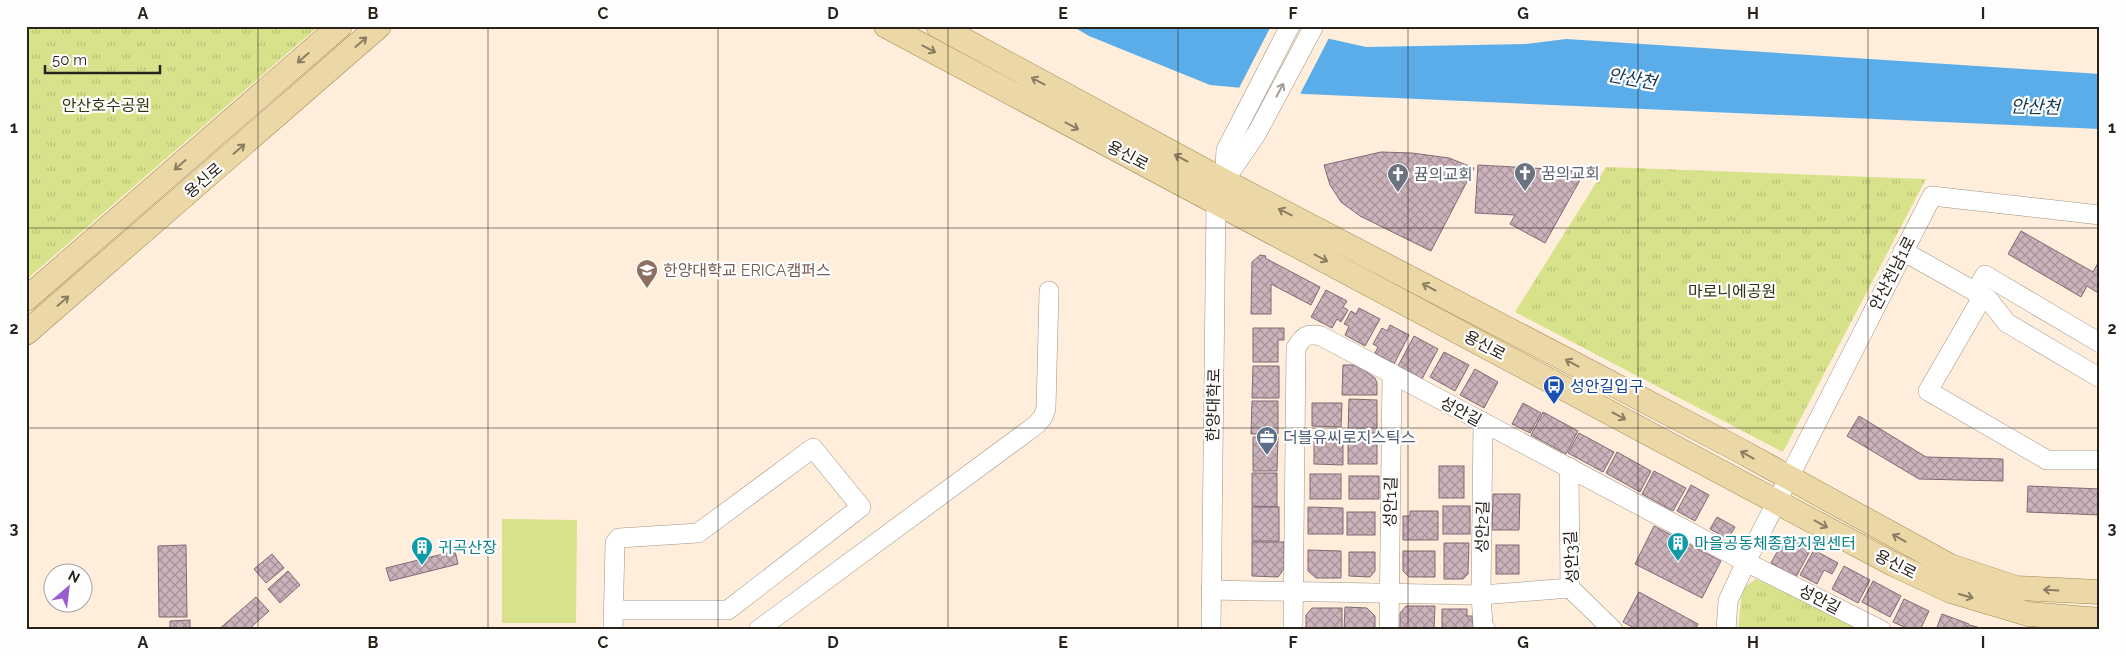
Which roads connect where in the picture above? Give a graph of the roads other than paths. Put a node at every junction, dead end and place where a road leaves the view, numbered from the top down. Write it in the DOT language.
graph roads {
  1 [pos="340,26"];
  2 [pos="379,26"];
  3 [pos="886,26"];
  4 [pos="938,26"];
  5 [pos="1290,26"];
  6 [pos="1314,26"];
  7 [pos="1220,192"];
  8 [pos="2100,216"];
  9 [pos="1903,251"];
  10 [pos="1049,291"];
  11 [pos="1979,294"];
  12 [pos="26,299"];
  13 [pos="26,333"];
  14 [pos="2100,342"];
  15 [pos="1392,374"];
  16 [pos="2100,378"];
  17 [pos="1483,422"];
  18 [pos="2100,460"];
  19 [pos="1569,467"];
  20 [pos="1790,478"];
  21 [pos="1778,502"];
  22 [pos="1746,562"];
  23 [pos="1570,588"];
  24 [pos="1211,590"];
  25 [pos="1294,592"];
  26 [pos="2100,592"];
  27 [pos="1389,594"];
  28 [pos="1481,595"];
  29 [pos="614,610"];
  30 [pos="2100,620"];
  31 [pos="613,630"];
  32 [pos="758,630"];
  33 [pos="1211,630"];
  34 [pos="1293,630"];
  35 [pos="1389,630"];
  36 [pos="1486,630"];
  37 [pos="1613,630"];
  38 [pos="1726,630"];
  39 [pos="1881,630"];
  1 -- 12 [label="main road, 용신로, one-way"];
  13 -- 2 [label="main road, 용신로, one-way"];
  3 -- 7 [label="main road, 용신로, one-way"];
  7 -- 4 [label="main road, 용신로, one-way"];
  5 -- 7 [label="street, 한양대학로"];
  7 -- 6 [label="street, one-way"];
  20 -- 7 [label="main road, 용신로, one-way"];
  7 -- 21 [label="main road, 용신로, one-way"];
  7 -- 24 [label="street, 한양대학로"];
  8 -- 9 [label="street, 안산천남1로"];
  9 -- 11 [label="street"];
  9 -- 20 [label="street, 안산천남1로"];
  10 -- 32 [label="street"];
  11 -- 14 [label="street"];
  11 -- 16 [label="street"];
  11 -- 18 [label="street"];
  15 -- 17 [label="street, 성안길"];
  15 -- 25 [label="street, 성안길"];
  15 -- 27 [label="street, 성안1길"];
  17 -- 19 [label="street, 성안길"];
  17 -- 28 [label="street, 성안2길"];
  19 -- 22 [label="street, 성안길"];
  19 -- 23 [label="street, 성안3길"];
  20 -- 21 [label="street, 안산천남1로"];
  26 -- 20 [label="main road, 용신로, one-way"];
  21 -- 22 [label="street, 안산천남1로"];
  21 -- 30 [label="main road, 용신로, one-way"];
  22 -- 38 [label="street, 안산천남1로"];
  22 -- 39 [label="street, 성안길"];
  23 -- 28 [label="street"];
  23 -- 37 [label="street, 성안3길"];
  24 -- 25 [label="street"];
  24 -- 33 [label="street, 한양대학로"];
  25 -- 27 [label="street"];
  25 -- 34 [label="street, 성안길"];
  27 -- 28 [label="street"];
  27 -- 35 [label="street, 성안1길"];
  28 -- 36 [label="street, 성안2길"];
  29 -- 29 [label="street"];
  29 -- 31 [label="street"];
}
